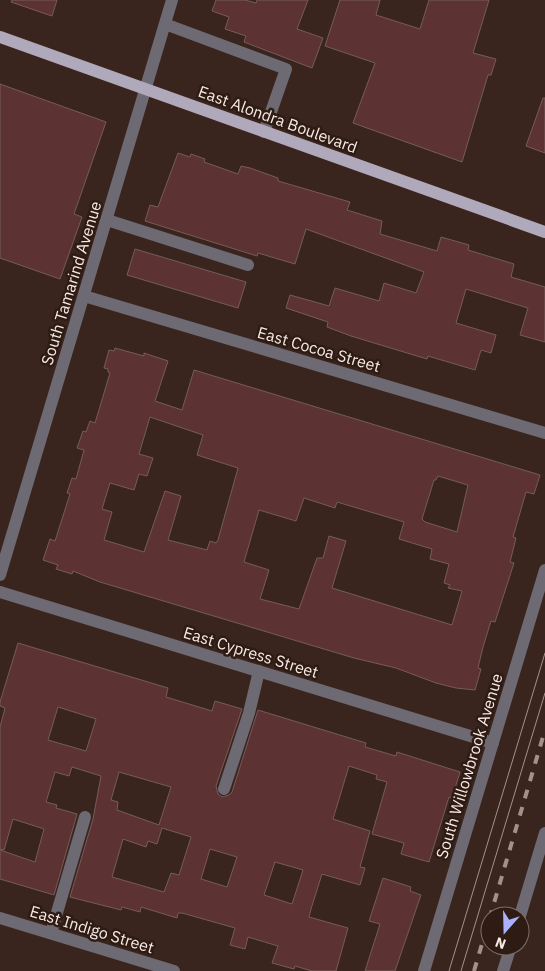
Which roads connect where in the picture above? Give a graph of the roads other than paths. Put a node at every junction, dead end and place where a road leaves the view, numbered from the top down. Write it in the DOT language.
graph roads {
  1 [pos="172,0"];
  2 [pos="165,24"];
  3 [pos="0,37"];
  4 [pos="146,90"];
  5 [pos="264,132"];
  6 [pos="106,220"];
  7 [pos="545,232"];
  8 [pos="248,265"];
  9 [pos="84,296"];
  10 [pos="545,433"];
  11 [pos="545,570"];
  12 [pos="0,575"];
  13 [pos="0,592"];
  14 [pos="259,671"];
  15 [pos="493,743"];
  16 [pos="224,789"];
  17 [pos="85,817"];
  18 [pos="545,833"];
  19 [pos="523,906"];
  20 [pos="0,918"];
  21 [pos="51,934"];
  22 [pos="508,956"];
  23 [pos="174,971"];
  24 [pos="424,971"];
  25 [pos="503,971"];
  1 -- 2 [label="street, South Tamarind Avenue"];
  2 -- 4 [label="street, South Tamarind Avenue"];
  2 -- 5 [label="street"];
  3 -- 4 [label="main road, East Alondra Boulevard"];
  4 -- 5 [label="main road, East Alondra Boulevard"];
  4 -- 6 [label="street, South Tamarind Avenue"];
  5 -- 7 [label="main road, East Alondra Boulevard"];
  6 -- 8 [label="street"];
  6 -- 9 [label="street, South Tamarind Avenue"];
  9 -- 10 [label="street, East Cocoa Street"];
  9 -- 12 [label="street, South Tamarind Avenue"];
  11 -- 15 [label="street, South Willowbrook Avenue"];
  13 -- 14 [label="street, East Cypress Street"];
  14 -- 15 [label="street, East Cypress Street"];
  14 -- 16 [label="street"];
  15 -- 24 [label="street, South Willowbrook Avenue"];
  17 -- 21 [label="street"];
  18 -- 19 [label="street"];
  20 -- 21 [label="street, East Indigo Street"];
  21 -- 23 [label="street, East Indigo Street"];
  22 -- 25 [label="street"];
}
